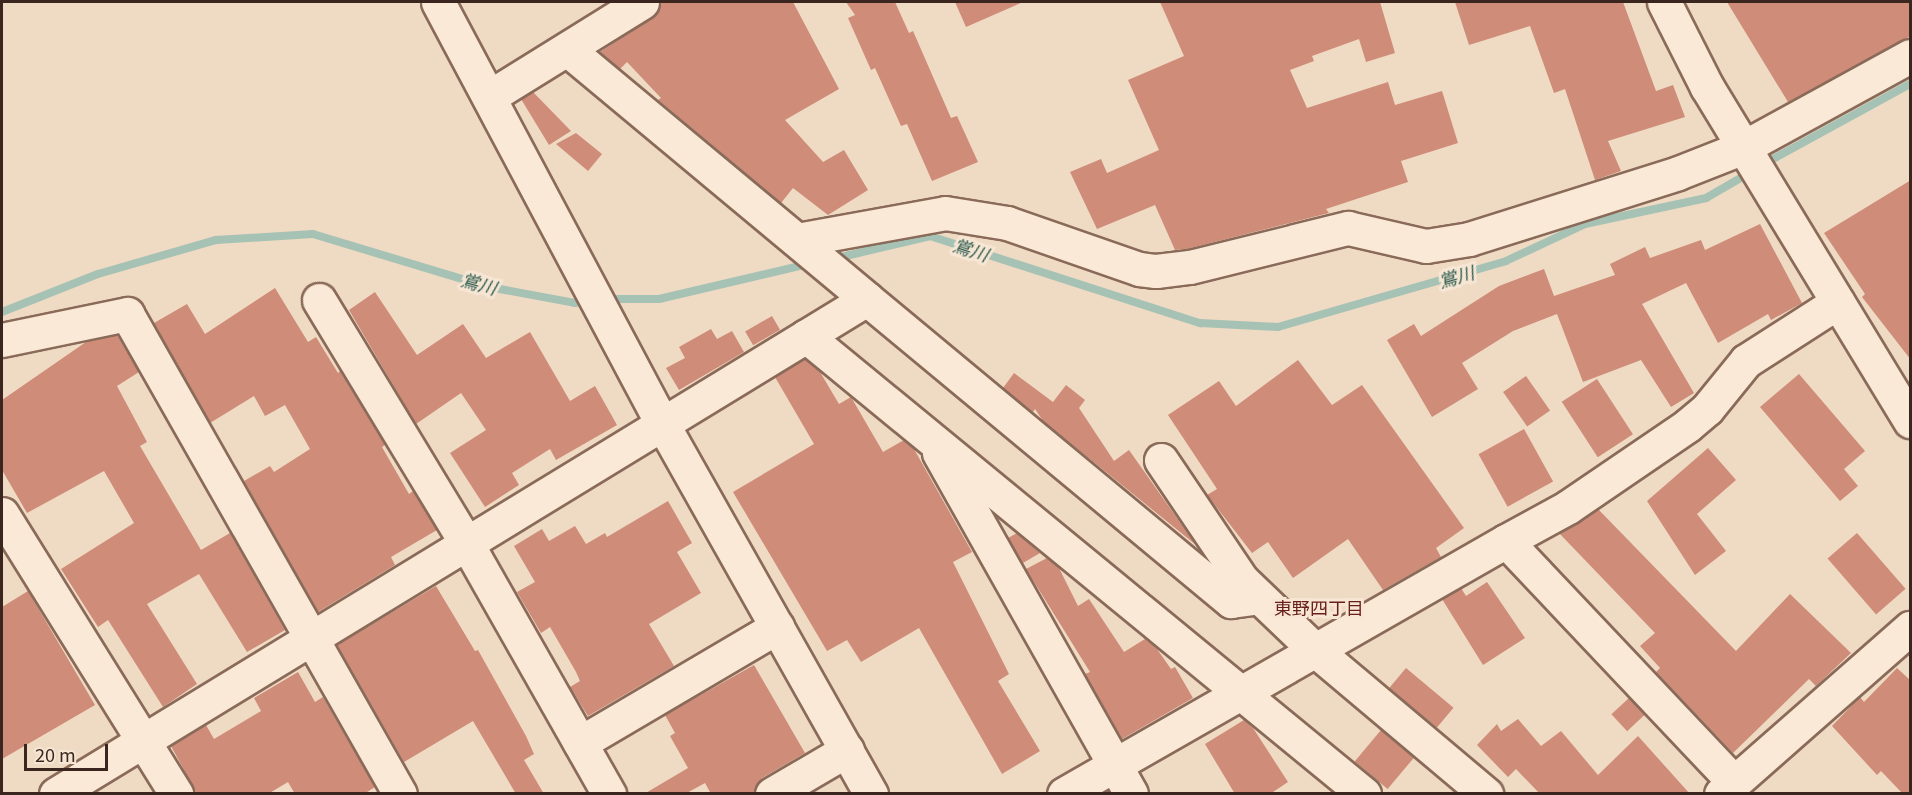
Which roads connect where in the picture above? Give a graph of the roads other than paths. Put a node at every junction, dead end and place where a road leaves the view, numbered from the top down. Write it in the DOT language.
graph roads {
  1 [pos="438,2"];
  2 [pos="642,2"];
  3 [pos="1664,2"];
  4 [pos="567,49"];
  5 [pos="1911,56"];
  6 [pos="489,97"];
  7 [pos="1745,149"];
  8 [pos="797,240"];
  9 [pos="867,299"];
  10 [pos="319,300"];
  11 [pos="1838,302"];
  12 [pos="806,336"];
  13 [pos="2,340"];
  14 [pos="1911,421"];
  15 [pos="663,424"];
  16 [pos="929,435"];
  17 [pos="1161,460"];
  18 [pos="2,514"];
  19 [pos="1506,541"];
  20 [pos="467,544"];
  21 [pos="1259,597"];
  22 [pos="777,627"];
  23 [pos="1911,628"];
  24 [pos="310,639"];
  25 [pos="1316,650"];
  26 [pos="1241,693"];
  27 [pos="145,741"];
  28 [pos="580,743"];
  29 [pos="846,750"];
  30 [pos="1115,764"];
  31 [pos="1727,787"];
  32 [pos="56,794"];
  33 [pos="176,794"];
  34 [pos="400,794"];
  35 [pos="609,794"];
  36 [pos="772,794"];
  37 [pos="871,794"];
  38 [pos="1064,794"];
  39 [pos="1131,794"];
  40 [pos="1364,794"];
  41 [pos="1486,794"];
  1 -- 6 [label="street"];
  2 -- 4 [label="street"];
  3 -- 7 [label="street"];
  4 -- 6 [label="street"];
  4 -- 8 [label="street"];
  5 -- 7 [label="street"];
  6 -- 15 [label="street"];
  7 -- 8 [label="street"];
  7 -- 11 [label="street"];
  8 -- 9 [label="street"];
  9 -- 12 [label="street"];
  9 -- 21 [label="street"];
  10 -- 20 [label="street"];
  11 -- 14 [label="street"];
  11 -- 19 [label="street"];
  12 -- 15 [label="street"];
  12 -- 16 [label="street"];
  13 -- 24 [label="street"];
  15 -- 20 [label="street"];
  15 -- 22 [label="street"];
  16 -- 26 [label="street"];
  16 -- 30 [label="street"];
  17 -- 21 [label="street"];
  18 -- 27 [label="street"];
  19 -- 25 [label="street"];
  19 -- 31 [label="street"];
  20 -- 24 [label="street"];
  20 -- 28 [label="street"];
  21 -- 25 [label="street"];
  22 -- 28 [label="street"];
  22 -- 29 [label="street"];
  23 -- 31 [label="street"];
  24 -- 27 [label="street"];
  24 -- 34 [label="street"];
  25 -- 26 [label="street"];
  25 -- 41 [label="street"];
  26 -- 30 [label="street"];
  26 -- 40 [label="street"];
  27 -- 32 [label="street"];
  27 -- 33 [label="street"];
  28 -- 35 [label="street"];
  29 -- 36 [label="street"];
  29 -- 37 [label="street"];
  30 -- 38 [label="street"];
  30 -- 39 [label="street"];
}
